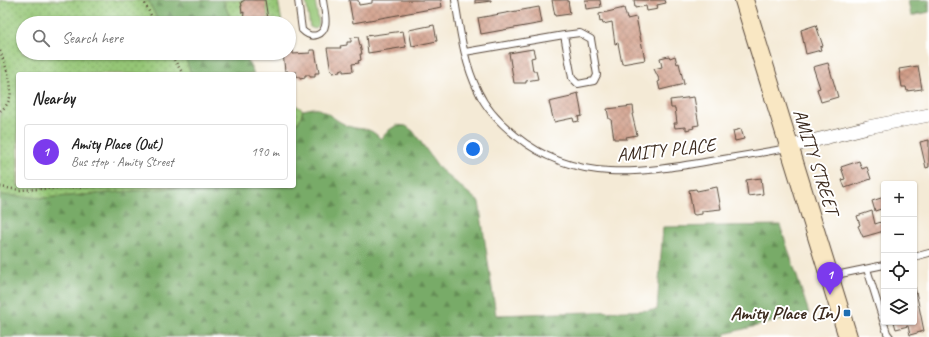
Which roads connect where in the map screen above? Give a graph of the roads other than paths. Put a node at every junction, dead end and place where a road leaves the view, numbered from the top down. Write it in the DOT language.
graph roads {
  1 [pos="298,0"];
  2 [pos="323,0"];
  3 [pos="455,0"];
  4 [pos="744,0"];
  5 [pos="564,35"];
  6 [pos="465,52"];
  7 [pos="929,115"];
  8 [pos="788,147"];
  9 [pos="929,253"];
  10 [pos="917,256"];
  11 [pos="881,266"];
  12 [pos="867,269"];
  13 [pos="830,276"];
  14 [pos="848,337"];
  15 [pos="890,337"];
  1 -- 2 [label="lane"];
  3 -- 6 [label="lane, AMITY PLACE"];
  4 -- 8 [label="main road, AMITY STREET"];
  5 -- 5 [label="lane"];
  5 -- 6 [label="lane"];
  6 -- 8 [label="lane, AMITY PLACE"];
  7 -- 8 [label="street"];
  8 -- 13 [label="main road, AMITY STREET"];
  9 -- 10 [label="lane"];
  11 -- 12 [label="lane"];
  12 -- 13 [label="lane"];
  12 -- 15 [label="lane"];
  13 -- 14 [label="main road, AMITY STREET"];
}
